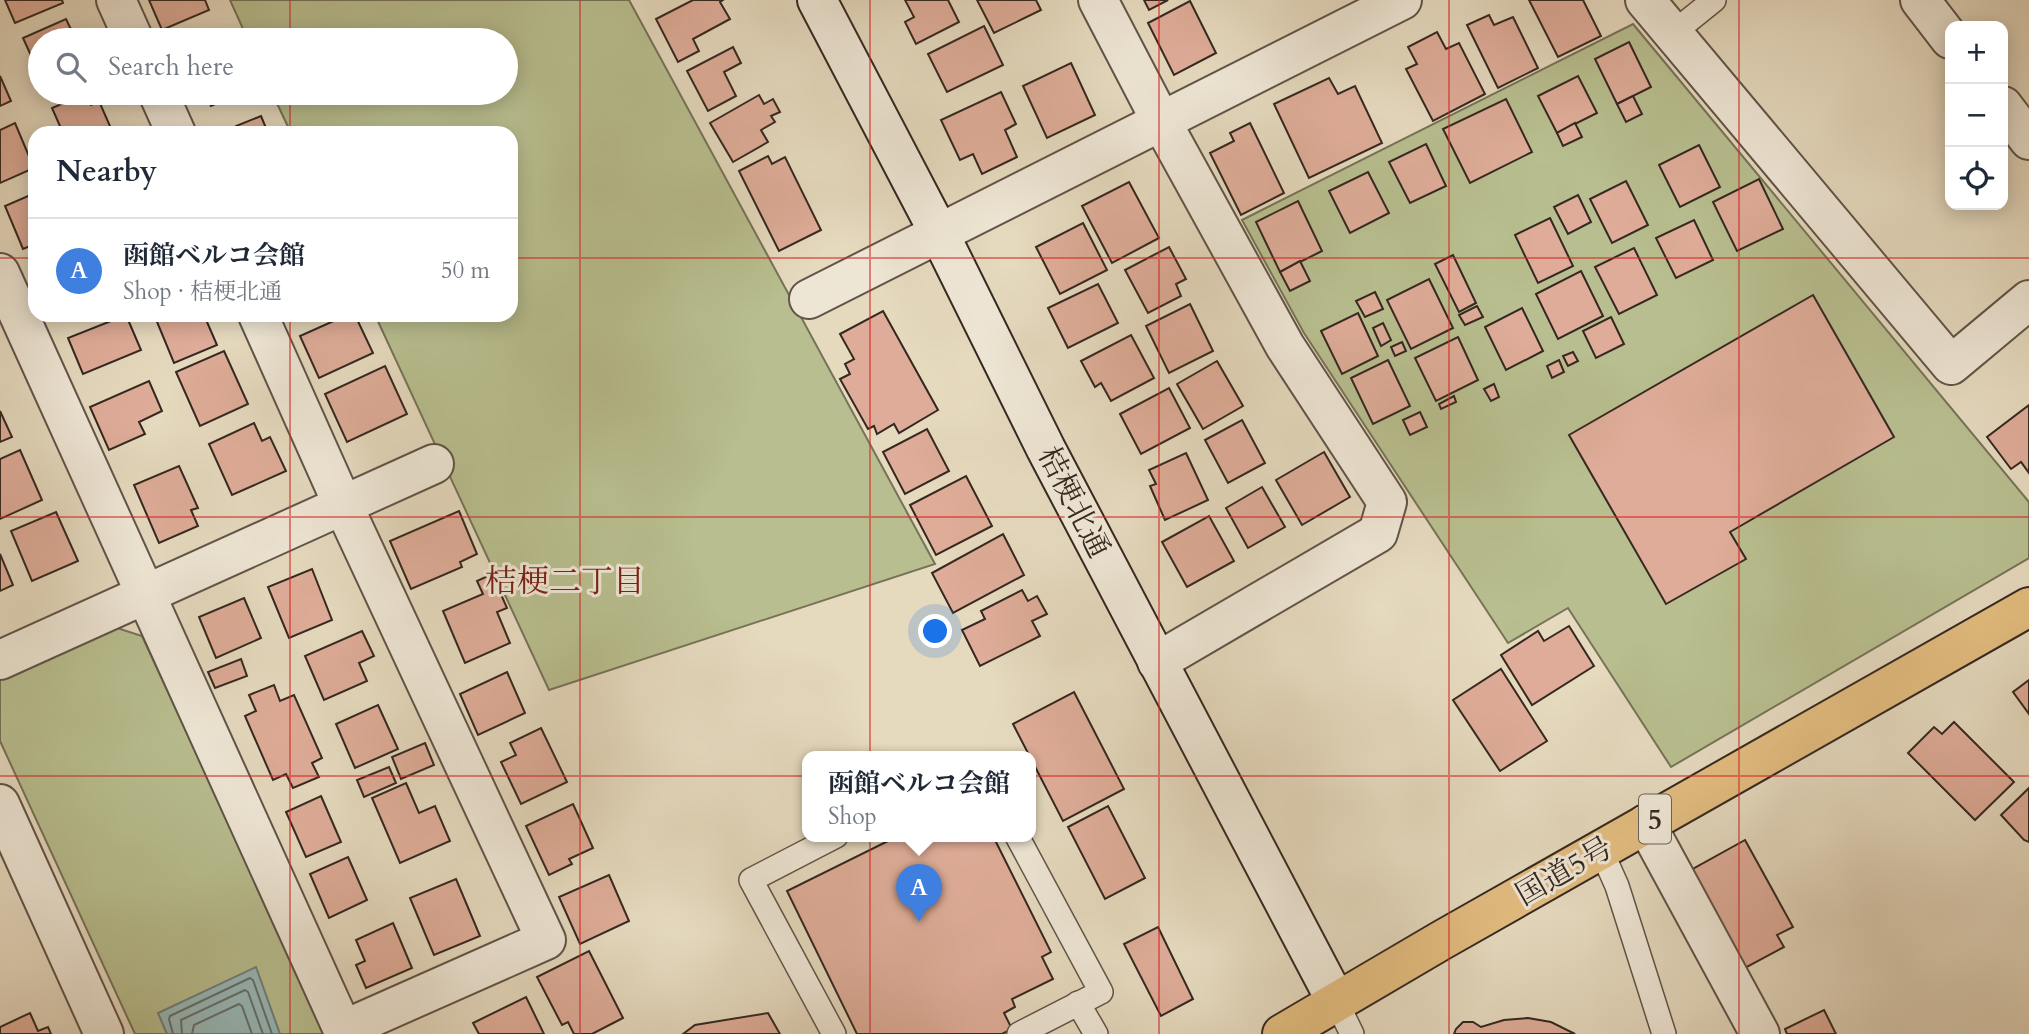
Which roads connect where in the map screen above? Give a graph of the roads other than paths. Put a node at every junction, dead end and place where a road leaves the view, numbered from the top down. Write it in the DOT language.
graph roads {
  1 [pos="116,0"];
  2 [pos="817,0"];
  3 [pos="1098,0"];
  4 [pos="1402,0"];
  5 [pos="1646,0"];
  6 [pos="1714,0"];
  7 [pos="1920,0"];
  8 [pos="129,28"];
  9 [pos="1945,32"];
  10 [pos="1673,33"];
  11 [pos="163,105"];
  12 [pos="2008,113"];
  13 [pos="1161,121"];
  14 [pos="173,126"];
  15 [pos="2029,140"];
  16 [pos="939,233"];
  17 [pos="0,273"];
  18 [pos="808,299"];
  19 [pos="2029,300"];
  20 [pos="261,322"];
  21 [pos="434,464"];
  22 [pos="342,503"];
  23 [pos="146,595"];
  24 [pos="2029,607"];
  25 [pos="0,660"];
  26 [pos="1157,662"];
  27 [pos="0,804"];
  28 [pos="1646,824"];
  29 [pos="824,842"];
  30 [pos="1020,842"];
  31 [pos="1601,850"];
  32 [pos="1078,1003"];
  33 [pos="1344,1018"];
  34 [pos="344,1032"];
  35 [pos="104,1034"];
  36 [pos="834,1034"];
  37 [pos="1019,1034"];
  38 [pos="1096,1034"];
  39 [pos="1282,1034"];
  40 [pos="1664,1034"];
  41 [pos="1760,1034"];
  1 -- 8 [label="street"];
  2 -- 16 [label="street, 桔梗北通"];
  3 -- 13 [label="street"];
  4 -- 13 [label="street"];
  5 -- 10 [label="street"];
  6 -- 10 [label="lane"];
  7 -- 9 [label="street"];
  10 -- 19 [label="street"];
  11 -- 14 [label="street"];
  12 -- 15 [label="street"];
  13 -- 16 [label="street"];
  13 -- 26 [label="street"];
  16 -- 18 [label="street"];
  16 -- 26 [label="street, 桔梗北通"];
  17 -- 23 [label="street"];
  20 -- 22 [label="street"];
  21 -- 22 [label="street"];
  22 -- 23 [label="street"];
  22 -- 34 [label="street"];
  23 -- 25 [label="street"];
  23 -- 34 [label="street"];
  24 -- 28 [label="highway, 国道5号 / 5"];
  26 -- 33 [label="street, 桔梗北通"];
  27 -- 35 [label="street"];
  28 -- 31 [label="highway, 国道5号 / 5"];
  28 -- 41 [label="street"];
  29 -- 36 [label="lane"];
  30 -- 32 [label="lane"];
  31 -- 33 [label="highway, 国道5号 / 5"];
  31 -- 40 [label="lane"];
  32 -- 37 [label="lane"];
  32 -- 38 [label="lane"];
  33 -- 39 [label="highway, 国道5号 / 5"];
}
